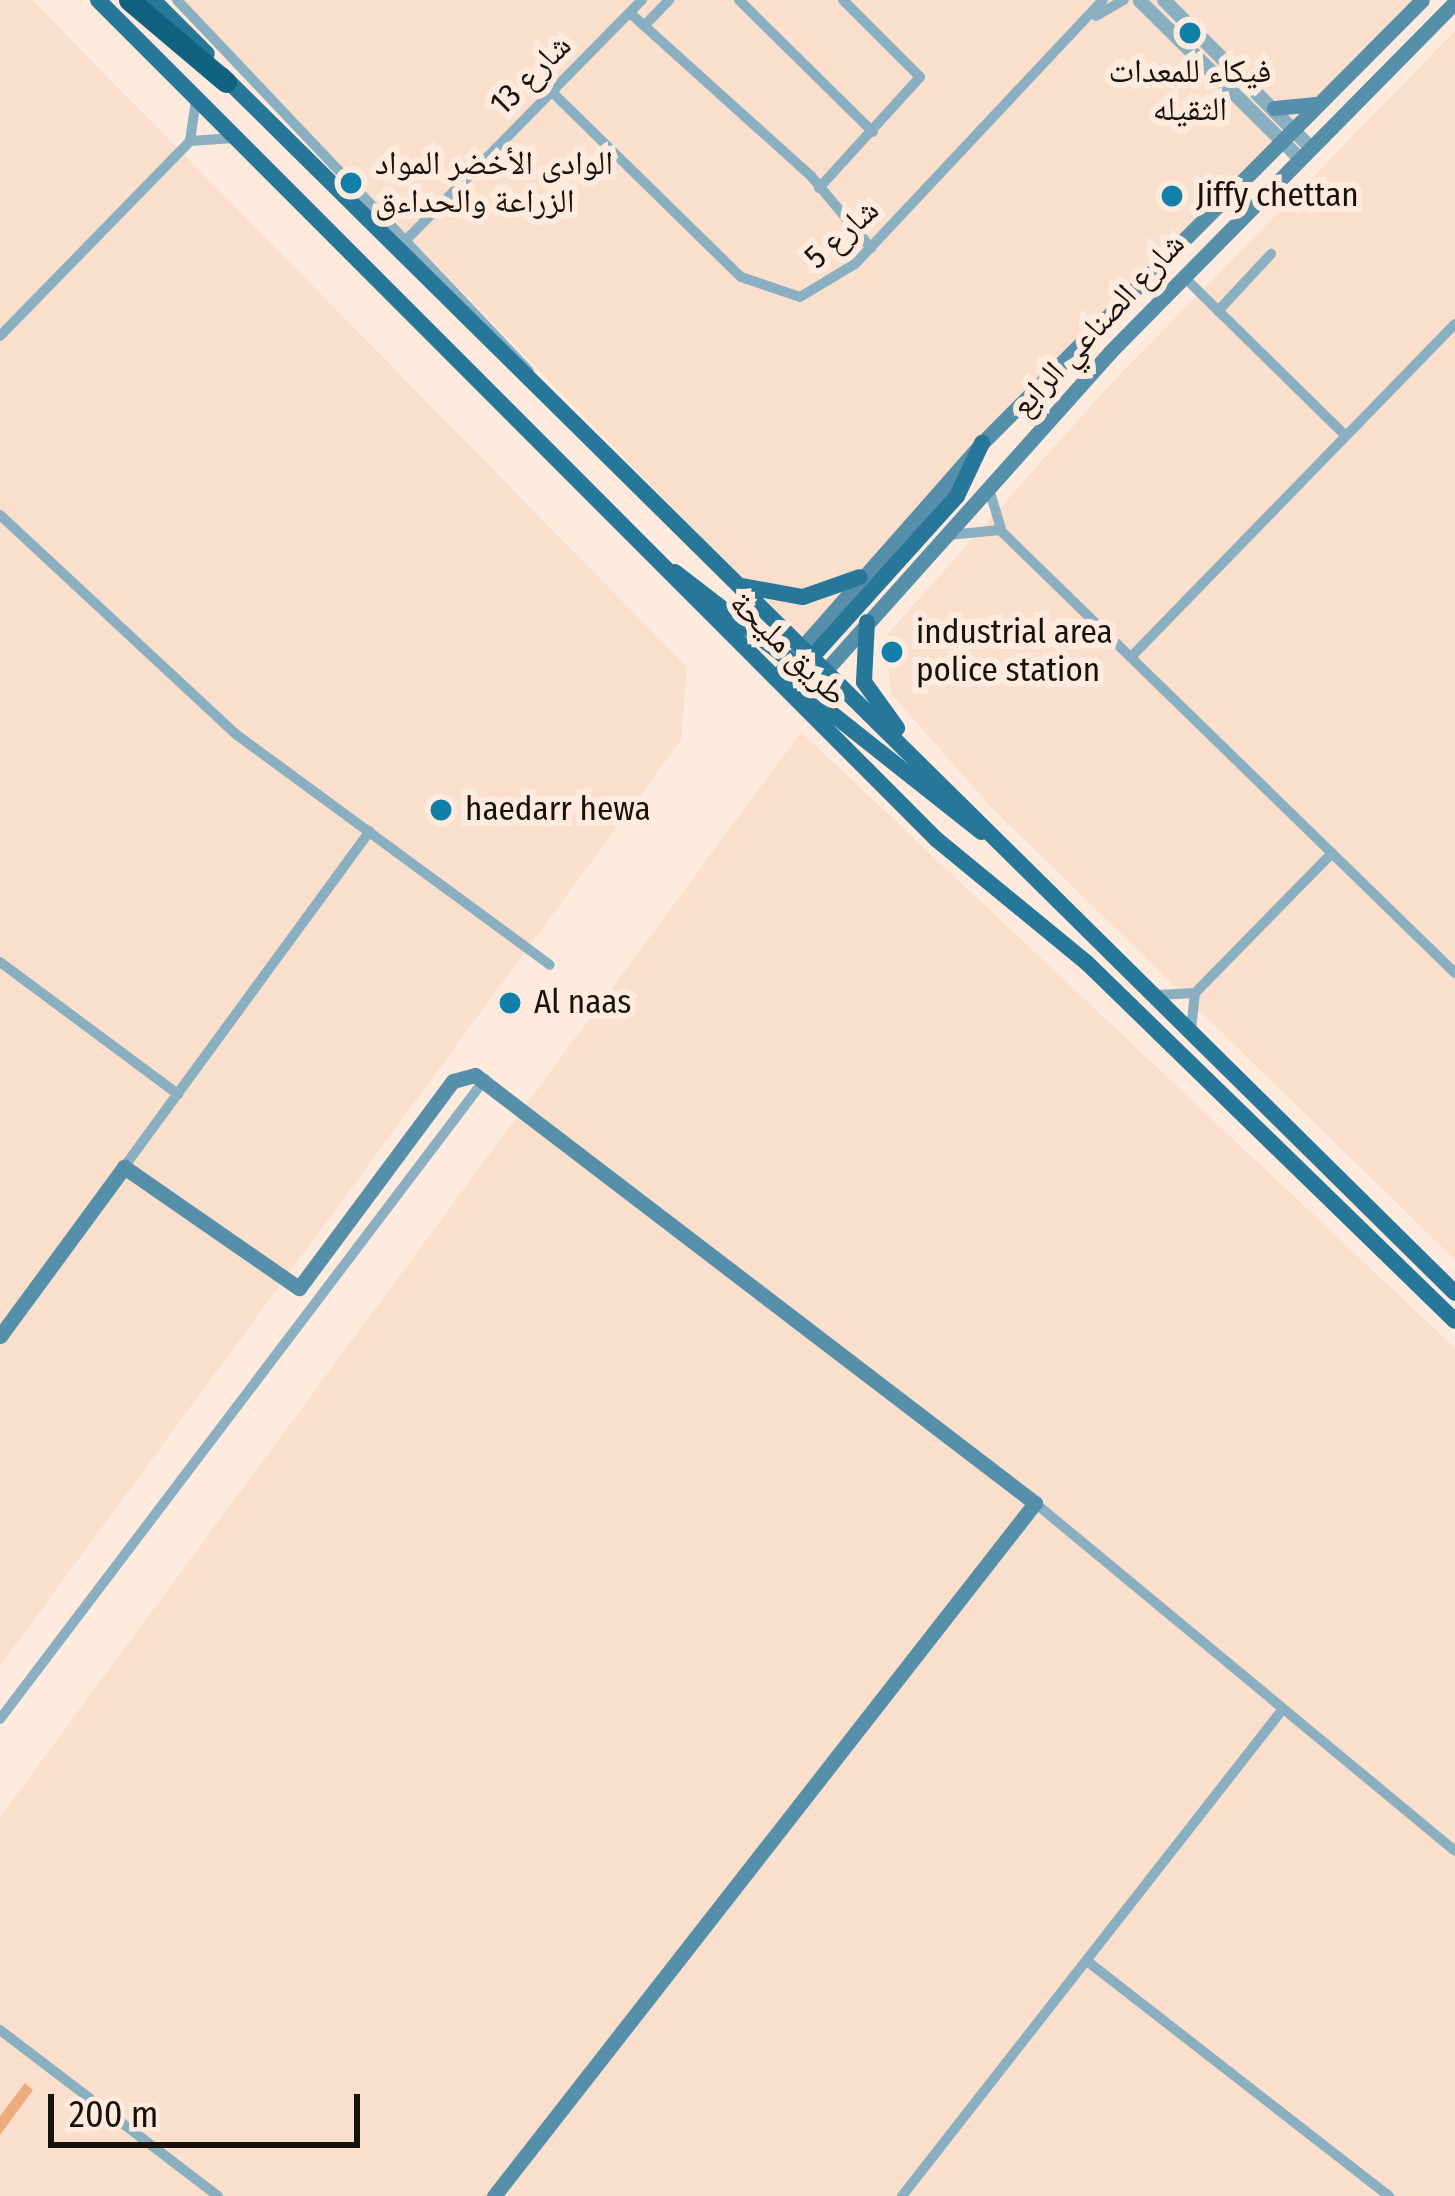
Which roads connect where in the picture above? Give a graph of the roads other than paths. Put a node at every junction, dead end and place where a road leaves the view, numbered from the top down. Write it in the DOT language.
graph roads {
  1 [pos="98,0"];
  2 [pos="129,0"];
  3 [pos="152,0"];
  4 [pos="176,0"];
  5 [pos="643,0"];
  6 [pos="669,0"];
  7 [pos="740,0"];
  8 [pos="843,0"];
  9 [pos="1103,0"];
  10 [pos="1125,0"];
  11 [pos="1141,0"];
  12 [pos="1164,0"];
  13 [pos="1423,0"];
  14 [pos="1455,2"];
  15 [pos="630,13"];
  16 [pos="1449,16"];
  17 [pos="1093,18"];
  18 [pos="645,25"];
  19 [pos="226,82"];
  20 [pos="552,92"];
  21 [pos="195,94"];
  22 [pos="1324,100"];
  23 [pos="1274,108"];
  24 [pos="873,132"];
  25 [pos="1289,136"];
  26 [pos="240,139"];
  27 [pos="190,141"];
  28 [pos="1305,154"];
  29 [pos="819,188"];
  30 [pos="407,238"];
  31 [pos="871,248"];
  32 [pos="1271,254"];
  33 [pos="1183,276"];
  34 [pos="1218,310"];
  35 [pos="1455,324"];
  36 [pos="0,337"];
  37 [pos="534,385"];
  38 [pos="1346,436"];
  39 [pos="982,443"];
  40 [pos="989,489"];
  41 [pos="0,515"];
  42 [pos="1002,532"];
  43 [pos="948,535"];
  44 [pos="860,577"];
  45 [pos="734,582"];
  46 [pos="867,622"];
  47 [pos="1131,657"];
  48 [pos="797,675"];
  49 [pos="914,759"];
  50 [pos="370,831"];
  51 [pos="993,838"];
  52 [pos="1332,853"];
  53 [pos="0,962"];
  54 [pos="550,965"];
  55 [pos="1455,973"];
  56 [pos="1154,994"];
  57 [pos="1195,994"];
  58 [pos="1191,1030"];
  59 [pos="484,1079"];
  60 [pos="178,1094"];
  61 [pos="124,1167"];
  62 [pos="1455,1293"];
  63 [pos="1455,1321"];
  64 [pos="0,1336"];
  65 [pos="1035,1503"];
  66 [pos="1280,1714"];
  67 [pos="0,1719"];
  68 [pos="1455,1851"];
  69 [pos="1087,1961"];
  70 [pos="0,2030"];
  71 [pos="218,2196"];
  72 [pos="494,2196"];
  73 [pos="902,2196"];
  74 [pos="1389,2196"];
  1 -- 21 [label="main road, طريق مليحة"];
  2 -- 19 [label="highway"];
  3 -- 19 [label="main road, طريق مليحة"];
  4 -- 30 [label="street"];
  5 -- 15 [label="street, شارع 13"];
  6 -- 18 [label="street"];
  7 -- 24 [label="street"];
  8 -- 24 [label="street"];
  9 -- 17 [label="street, شارع 5"];
  10 -- 11 [label="street"];
  10 -- 17 [label="street, شارع 5"];
  11 -- 25 [label="street"];
  12 -- 23 [label="street"];
  13 -- 22 [label="main road, شارع الصناعي الرابع"];
  14 -- 16 [label="main road, شارع الصناعي الرابع"];
  15 -- 18 [label="street"];
  15 -- 20 [label="street, شارع 13"];
  16 -- 28 [label="main road, شارع الصناعي الرابع"];
  17 -- 31 [label="street, شارع 5"];
  18 -- 29 [label="street"];
  19 -- 37 [label="main road, طريق مليحة"];
  20 -- 30 [label="street, شارع 13"];
  20 -- 31 [label="street, شارع 5"];
  21 -- 26 [label="main road, طريق مليحة"];
  21 -- 27 [label="street"];
  22 -- 23 [label="main road"];
  22 -- 25 [label="main road, شارع الصناعي الرابع"];
  23 -- 25 [label="street"];
  24 -- 29 [label="street"];
  25 -- 28 [label="street"];
  25 -- 39 [label="main road, شارع الصناعي الرابع"];
  26 -- 27 [label="street"];
  26 -- 48 [label="main road, طريق مليحة"];
  27 -- 36 [label="street"];
  28 -- 33 [label="main road, شارع الصناعي الرابع"];
  29 -- 31 [label="street"];
  30 -- 37 [label="street"];
  32 -- 34 [label="street"];
  33 -- 34 [label="street"];
  33 -- 40 [label="main road, شارع الصناعي الرابع"];
  34 -- 38 [label="street"];
  35 -- 38 [label="street"];
  37 -- 45 [label="main road, طريق مليحة"];
  38 -- 47 [label="street"];
  39 -- 44 [label="main road, شارع الصناعي الرابع"];
  39 -- 48 [label="main road"];
  40 -- 42 [label="street"];
  40 -- 43 [label="main road, شارع الصناعي الرابع"];
  41 -- 50 [label="street"];
  42 -- 43 [label="street"];
  42 -- 47 [label="street"];
  43 -- 46 [label="main road, شارع الصناعي الرابع"];
  44 -- 45 [label="main road"];
  44 -- 48 [label="main road, شارع الصناعي الرابع"];
  45 -- 48 [label="main road, طريق مليحة"];
  46 -- 48 [label="main road, شارع الصناعي الرابع"];
  46 -- 49 [label="main road"];
  47 -- 52 [label="street"];
  48 -- 49 [label="main road, طريق مليحة"];
  48 -- 51 [label="main road"];
  48 -- 63 [label="main road, طريق مليحة"];
  49 -- 51 [label="main road, طريق مليحة"];
  50 -- 54 [label="street"];
  50 -- 60 [label="street"];
  51 -- 56 [label="main road, طريق مليحة"];
  52 -- 55 [label="street"];
  52 -- 57 [label="street"];
  53 -- 60 [label="street"];
  56 -- 57 [label="street"];
  56 -- 58 [label="main road, طريق مليحة"];
  57 -- 58 [label="street"];
  58 -- 62 [label="main road, طريق مليحة"];
  59 -- 61 [label="main road"];
  59 -- 65 [label="main road"];
  59 -- 67 [label="street"];
  60 -- 61 [label="street"];
  61 -- 64 [label="main road"];
  65 -- 66 [label="street"];
  65 -- 72 [label="main road"];
  66 -- 68 [label="street"];
  66 -- 69 [label="street"];
  69 -- 73 [label="street"];
  69 -- 74 [label="street"];
  70 -- 71 [label="street"];
}
